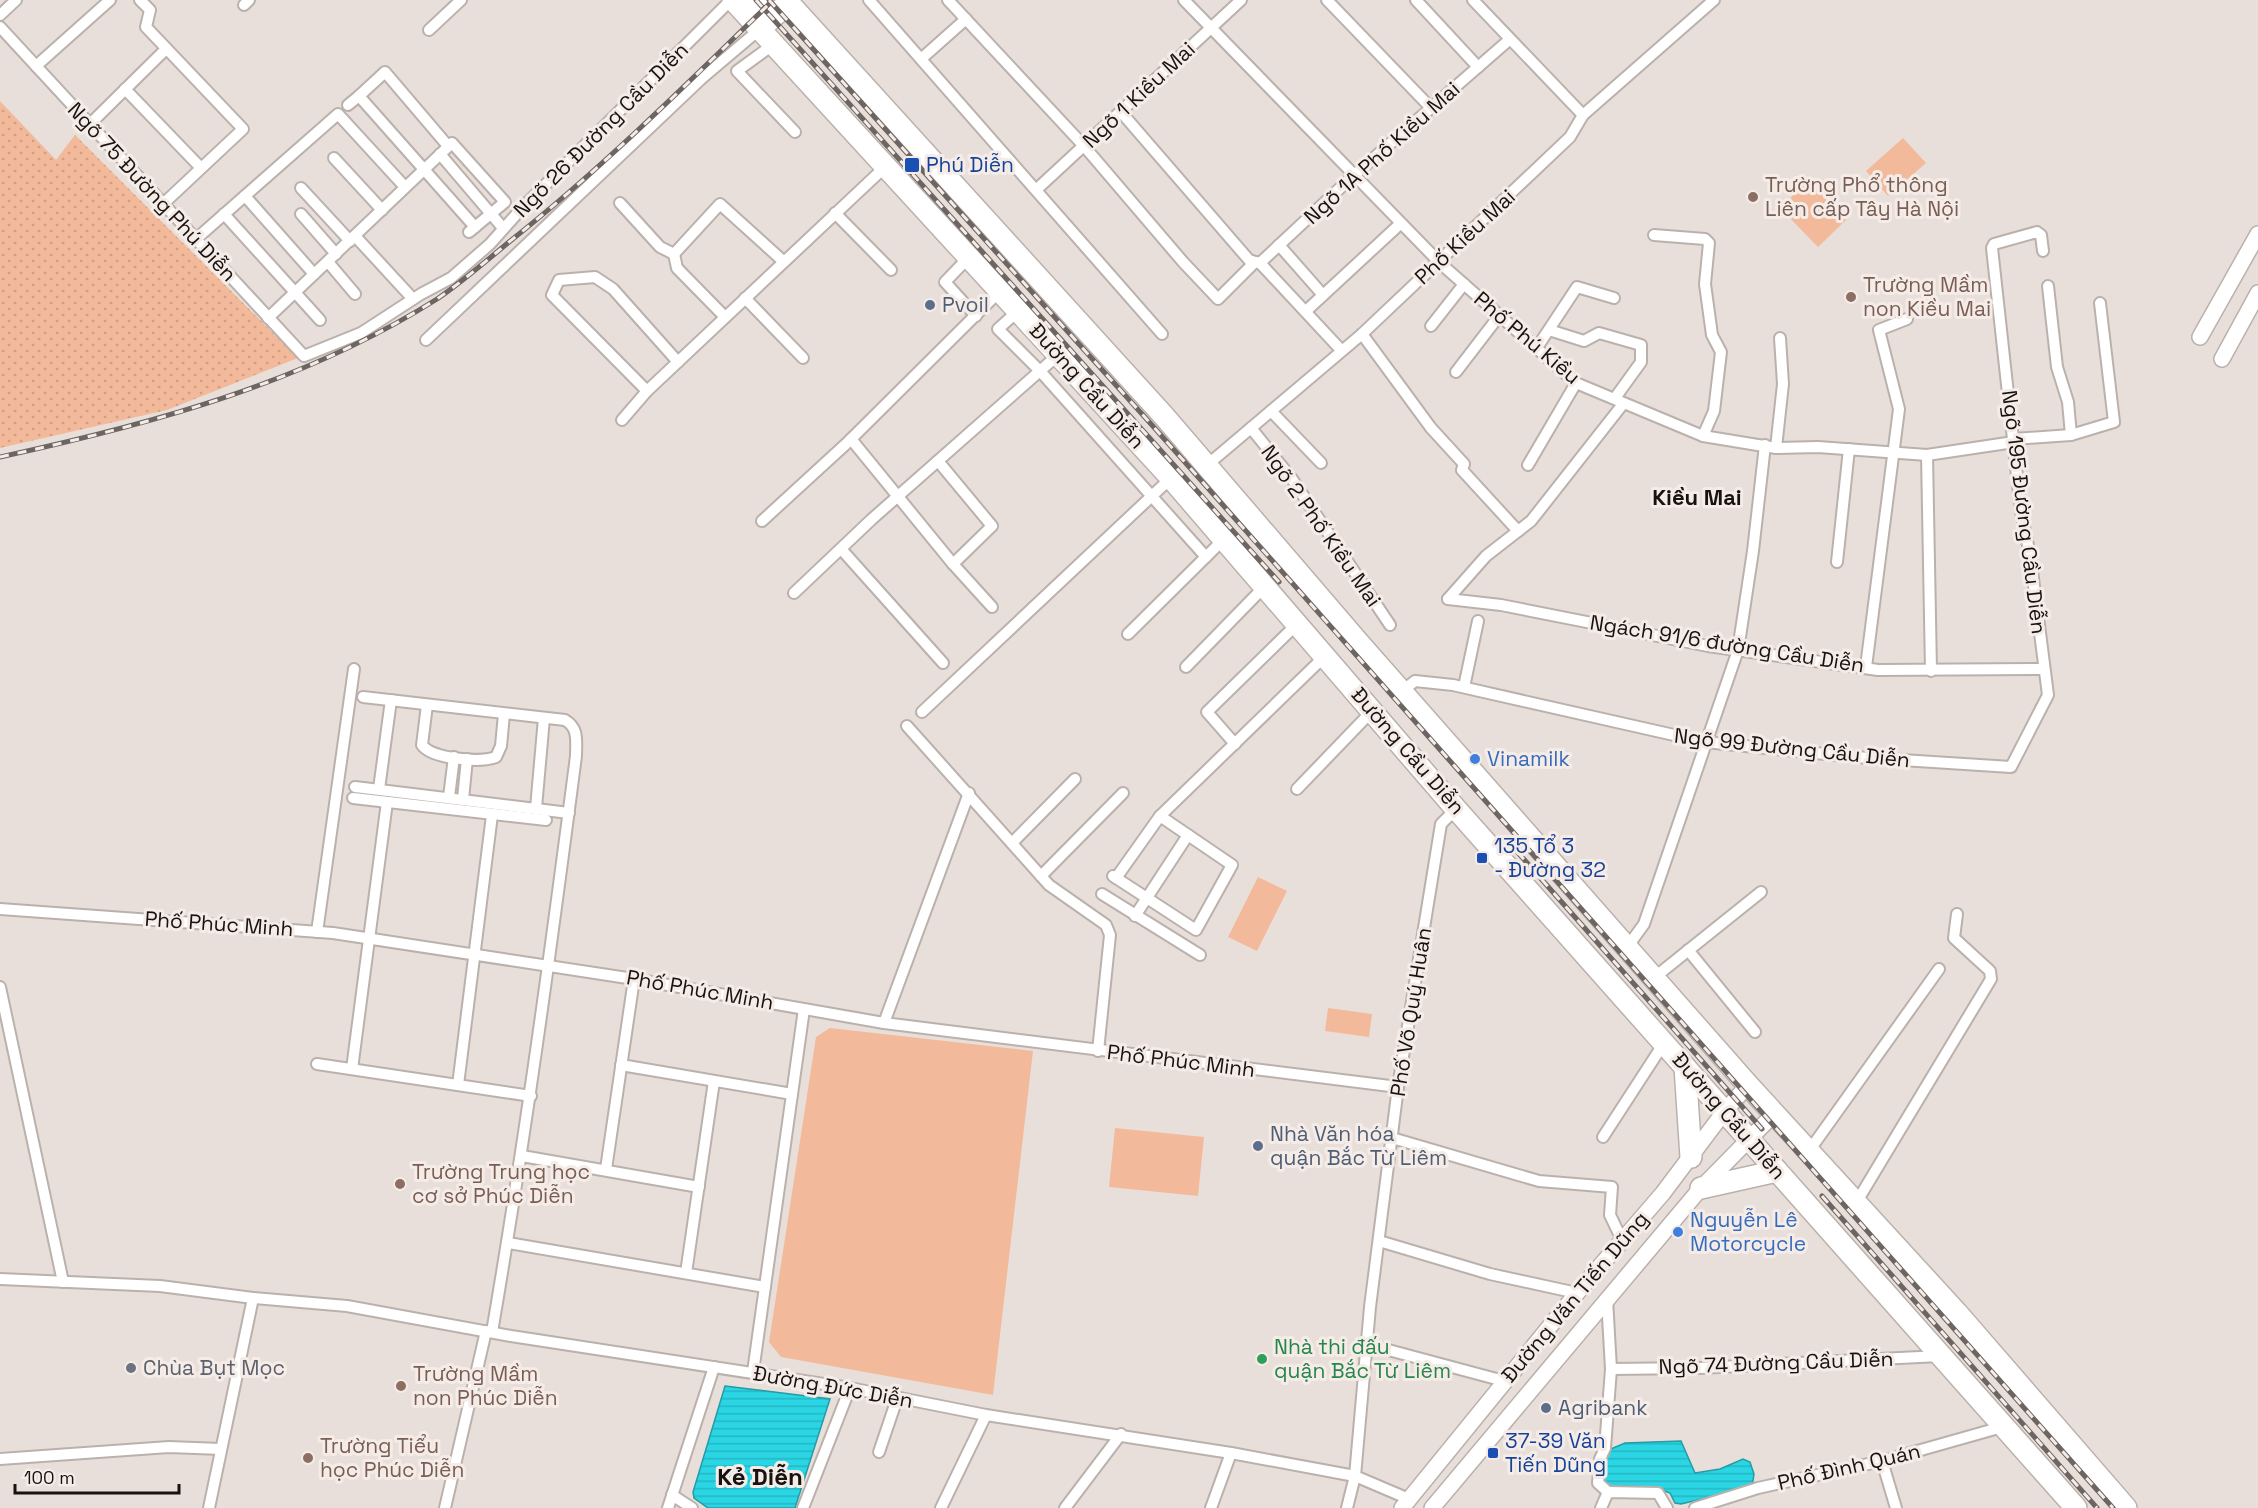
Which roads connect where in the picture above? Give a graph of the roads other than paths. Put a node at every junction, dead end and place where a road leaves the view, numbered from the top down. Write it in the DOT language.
graph roads {
  1 [pos="16,0"];
  2 [pos="110,0"];
  3 [pos="140,0"];
  4 [pos="461,0"];
  5 [pos="869,0"];
  6 [pos="948,0"];
  7 [pos="1184,0"];
  8 [pos="1241,0"];
  9 [pos="1327,0"];
  10 [pos="1416,0"];
  11 [pos="1473,0"];
  12 [pos="1714,0"];
  13 [pos="789,1"];
  14 [pos="751,14"];
  15 [pos="0,15"];
  16 [pos="966,19"];
  17 [pos="0,27"];
  18 [pos="1210,28"];
  19 [pos="429,30"];
  20 [pos="1509,40"];
  21 [pos="166,49"];
  22 [pos="921,59"];
  23 [pos="36,66"];
  24 [pos="1478,67"];
  25 [pos="125,89"];
  26 [pos="359,96"];
  27 [pos="348,105"];
  28 [pos="1431,108"];
  29 [pos="1121,112"];
  30 [pos="1583,115"];
  31 [pos="90,124"];
  32 [pos="795,132"];
  33 [pos="1084,146"];
  34 [pos="444,150"];
  35 [pos="334,158"];
  36 [pos="886,166"];
  37 [pos="201,168"];
  38 [pos="423,170"];
  39 [pos="1353,176"];
  40 [pos="405,187"];
  41 [pos="301,188"];
  42 [pos="1037,189"];
  43 [pos="245,196"];
  44 [pos="620,203"];
  45 [pos="163,204"];
  46 [pos="382,210"];
  47 [pos="835,213"];
  48 [pos="224,214"];
  49 [pos="301,214"];
  50 [pos="491,214"];
  51 [pos="1400,224"];
  52 [pos="503,228"];
  53 [pos="2258,234"];
  54 [pos="1654,235"];
  55 [pos="352,238"];
  56 [pos="196,239"];
  57 [pos="1279,245"];
  58 [pos="2043,251"];
  59 [pos="674,254"];
  60 [pos="969,257"];
  61 [pos="332,258"];
  62 [pos="783,261"];
  63 [pos="1258,262"];
  64 [pos="1440,263"];
  65 [pos="891,270"];
  66 [pos="314,274"];
  67 [pos="1464,284"];
  68 [pos="2048,286"];
  69 [pos="1000,291"];
  70 [pos="295,292"];
  71 [pos="2258,293"];
  72 [pos="355,294"];
  73 [pos="1323,295"];
  74 [pos="413,298"];
  75 [pos="744,298"];
  76 [pos="1614,298"];
  77 [pos="2100,303"];
  78 [pos="1018,311"];
  79 [pos="1306,311"];
  80 [pos="976,316"];
  81 [pos="1499,316"];
  82 [pos="725,317"];
  83 [pos="268,318"];
  84 [pos="320,320"];
  85 [pos="1907,320"];
  86 [pos="1431,326"];
  87 [pos="1549,330"];
  88 [pos="1162,334"];
  89 [pos="1362,334"];
  90 [pos="2200,337"];
  91 [pos="1780,338"];
  92 [pos="426,340"];
  93 [pos="1536,349"];
  94 [pos="1341,350"];
  95 [pos="1058,354"];
  96 [pos="803,358"];
  97 [pos="2222,359"];
  98 [pos="678,362"];
  99 [pos="1040,371"];
  100 [pos="1456,372"];
  101 [pos="1576,383"];
  102 [pos="647,392"];
  103 [pos="1619,401"];
  104 [pos="1271,411"];
  105 [pos="622,420"];
  106 [pos="1251,428"];
  107 [pos="2071,435"];
  108 [pos="1703,436"];
  109 [pos="851,439"];
  110 [pos="2014,441"];
  111 [pos="1770,447"];
  112 [pos="1849,449"];
  113 [pos="1893,450"];
  114 [pos="1927,455"];
  115 [pos="938,461"];
  116 [pos="1321,463"];
  117 [pos="1206,465"];
  118 [pos="1528,465"];
  119 [pos="1171,478"];
  120 [pos="898,496"];
  121 [pos="1152,496"];
  122 [pos="762,521"];
  123 [pos="1518,531"];
  124 [pos="1224,539"];
  125 [pos="842,550"];
  126 [pos="1206,557"];
  127 [pos="1837,562"];
  128 [pos="953,564"];
  129 [pos="1265,586"];
  130 [pos="1313,590"];
  131 [pos="794,593"];
  132 [pos="992,607"];
  133 [pos="1292,618"];
  134 [pos="1478,621"];
  135 [pos="1390,625"];
  136 [pos="1128,634"];
  137 [pos="1737,650"];
  138 [pos="1325,656"];
  139 [pos="943,663"];
  140 [pos="1186,666"];
  141 [pos="1866,668"];
  142 [pos="354,669"];
  143 [pos="2044,669"];
  144 [pos="1931,671"];
  145 [pos="1464,687"];
  146 [pos="1402,691"];
  147 [pos="363,697"];
  148 [pos="391,700"];
  149 [pos="426,705"];
  150 [pos="1373,710"];
  151 [pos="922,712"];
  152 [pos="504,714"];
  153 [pos="544,718"];
  154 [pos="907,726"];
  155 [pos="1705,742"];
  156 [pos="1235,744"];
  157 [pos="454,758"];
  158 [pos="467,759"];
  159 [pos="2011,767"];
  160 [pos="1075,779"];
  161 [pos="379,789"];
  162 [pos="1297,789"];
  163 [pos="1123,793"];
  164 [pos="969,794"];
  165 [pos="448,797"];
  166 [pos="463,799"];
  167 [pos="387,802"];
  168 [pos="536,808"];
  169 [pos="1456,809"];
  170 [pos="569,813"];
  171 [pos="492,815"];
  172 [pos="1160,816"];
  173 [pos="546,820"];
  174 [pos="1188,835"];
  175 [pos="1012,843"];
  176 [pos="1041,876"];
  177 [pos="1761,892"];
  178 [pos="1102,894"];
  179 [pos="1146,898"];
  180 [pos="0,909"];
  181 [pos="1957,914"];
  182 [pos="1135,916"];
  183 [pos="317,932"];
  184 [pos="368,938"];
  185 [pos="1628,946"];
  186 [pos="1688,950"];
  187 [pos="476,954"];
  188 [pos="1200,955"];
  189 [pos="550,965"];
  190 [pos="1939,969"];
  191 [pos="1655,977"];
  192 [pos="634,979"];
  193 [pos="0,987"];
  194 [pos="804,1009"];
  195 [pos="884,1023"];
  196 [pos="1755,1032"];
  197 [pos="1664,1043"];
  198 [pos="1098,1051"];
  199 [pos="317,1064"];
  200 [pos="621,1065"];
  201 [pos="1685,1067"];
  202 [pos="352,1069"];
  203 [pos="714,1081"];
  204 [pos="458,1085"];
  205 [pos="1748,1085"];
  206 [pos="1398,1087"];
  207 [pos="792,1094"];
  208 [pos="531,1096"];
  209 [pos="1724,1112"];
  210 [pos="1775,1113"];
  211 [pos="1603,1137"];
  212 [pos="1392,1138"];
  213 [pos="1749,1139"];
  214 [pos="1809,1151"];
  215 [pos="522,1156"];
  216 [pos="1691,1157"];
  217 [pos="606,1169"];
  218 [pos="1777,1171"];
  219 [pos="699,1187"];
  220 [pos="1701,1188"];
  221 [pos="1856,1203"];
  222 [pos="1623,1240"];
  223 [pos="1379,1241"];
  224 [pos="508,1243"];
  225 [pos="686,1273"];
  226 [pos="0,1279"];
  227 [pos="63,1282"];
  228 [pos="765,1287"];
  229 [pos="1577,1293"];
  230 [pos="252,1298"];
  231 [pos="1607,1299"];
  232 [pos="489,1331"];
  233 [pos="1366,1344"];
  234 [pos="1941,1356"];
  235 [pos="714,1367"];
  236 [pos="1611,1369"];
  237 [pos="753,1372"];
  238 [pos="1504,1381"];
  239 [pos="850,1388"];
  240 [pos="897,1399"];
  241 [pos="986,1415"];
  242 [pos="2002,1425"];
  243 [pos="1121,1434"];
  244 [pos="221,1449"];
  245 [pos="879,1452"];
  246 [pos="1231,1453"];
  247 [pos="0,1459"];
  248 [pos="1882,1461"];
  249 [pos="1355,1476"];
  250 [pos="1608,1492"];
  251 [pos="672,1495"];
  252 [pos="1405,1503"];
  253 [pos="1436,1507"];
  254 [pos="209,1508"];
  255 [pos="445,1508"];
  256 [pos="668,1508"];
  257 [pos="692,1508"];
  258 [pos="803,1508"];
  259 [pos="941,1508"];
  260 [pos="1065,1508"];
  261 [pos="1211,1508"];
  262 [pos="1347,1508"];
  263 [pos="1601,1508"];
  264 [pos="1667,1508"];
  265 [pos="1695,1508"];
  266 [pos="1896,1508"];
  267 [pos="2076,1508"];
  268 [pos="2126,1508"];
  1 -- 15 [label="street"];
  2 -- 23 [label="street"];
  3 -- 21 [label="street"];
  4 -- 19 [label="street"];
  5 -- 22 [label="street"];
  6 -- 16 [label="street"];
  7 -- 18 [label="street, Phố Phú Kiều"];
  8 -- 18 [label="street, Ngõ 1 Kiều Mai"];
  9 -- 28 [label="street"];
  10 -- 24 [label="street"];
  11 -- 20 [label="street"];
  12 -- 30 [label="street, Phố Kiều Mai"];
  13 -- 14 [label="highway"];
  13 -- 117 [label="highway, Đường Cầu Diễn"];
  14 -- 32 [label="street"];
  14 -- 36 [label="highway, Đường Cầu Diễn"];
  14 -- 52 [label="street, Ngõ 26 Đường Cầu Diễn"];
  14 -- 92 [label="street"];
  16 -- 22 [label="street"];
  16 -- 33 [label="street"];
  17 -- 23 [label="street, Ngõ 75 Đường Phú Diễn"];
  18 -- 29 [label="street, Ngõ 1 Kiều Mai"];
  18 -- 39 [label="street, Phố Phú Kiều"];
  20 -- 24 [label="street, Ngõ 1A Phố Kiều Mai"];
  20 -- 30 [label="street"];
  21 -- 25 [label="street"];
  21 -- 37 [label="street"];
  22 -- 42 [label="street"];
  23 -- 31 [label="street, Ngõ 75 Đường Phú Diễn"];
  24 -- 28 [label="street, Ngõ 1A Phố Kiều Mai"];
  25 -- 31 [label="street"];
  25 -- 37 [label="street"];
  26 -- 27 [label="street"];
  26 -- 34 [label="street"];
  26 -- 38 [label="street"];
  28 -- 39 [label="street, Ngõ 1A Phố Kiều Mai"];
  29 -- 33 [label="street, Ngõ 1 Kiều Mai"];
  29 -- 63 [label="street"];
  30 -- 64 [label="street, Phố Kiều Mai"];
  31 -- 45 [label="street, Ngõ 75 Đường Phú Diễn"];
  33 -- 42 [label="street, Ngõ 1 Kiều Mai"];
  33 -- 63 [label="street, Ngõ 1A Phố Kiều Mai"];
  34 -- 38 [label="street"];
  34 -- 50 [label="street, Ngõ 26 Đường Cầu Diễn"];
  34 -- 50 [label="street"];
  35 -- 46 [label="street"];
  36 -- 47 [label="street"];
  36 -- 60 [label="highway, Đường Cầu Diễn"];
  37 -- 45 [label="street"];
  38 -- 40 [label="street"];
  38 -- 50 [label="street"];
  39 -- 51 [label="street, Phố Phú Kiều"];
  39 -- 57 [label="street, Ngõ 1A Phố Kiều Mai"];
  40 -- 43 [label="street"];
  40 -- 46 [label="street"];
  41 -- 55 [label="street"];
  42 -- 88 [label="street"];
  43 -- 48 [label="street"];
  43 -- 66 [label="street"];
  44 -- 59 [label="street"];
  45 -- 56 [label="street, Ngõ 75 Đường Phú Diễn"];
  46 -- 55 [label="street"];
  47 -- 62 [label="street"];
  47 -- 65 [label="street"];
  48 -- 56 [label="street"];
  48 -- 70 [label="street"];
  49 -- 61 [label="street"];
  50 -- 52 [label="street, Ngõ 26 Đường Cầu Diễn"];
  51 -- 64 [label="street, Phố Phú Kiều"];
  51 -- 73 [label="street"];
  52 -- 74 [label="street"];
  53 -- 90 [label="main road"];
  54 -- 108 [label="street"];
  55 -- 61 [label="street"];
  55 -- 74 [label="street"];
  56 -- 83 [label="street, Ngõ 75 Đường Phú Diễn"];
  57 -- 63 [label="street, Ngõ 1A Phố Kiều Mai"];
  57 -- 73 [label="street"];
  58 -- 110 [label="street, Ngõ 195 Đường Cầu Diễn"];
  59 -- 62 [label="street"];
  59 -- 82 [label="street"];
  60 -- 69 [label="highway, Đường Cầu Diễn"];
  60 -- 80 [label="street"];
  61 -- 66 [label="street"];
  61 -- 72 [label="street"];
  62 -- 75 [label="street"];
  63 -- 79 [label="street"];
  64 -- 67 [label="street, Phố Phú Kiều"];
  64 -- 89 [label="street, Phố Kiều Mai"];
  66 -- 70 [label="street"];
  67 -- 81 [label="street, Phố Phú Kiều"];
  67 -- 86 [label="street"];
  68 -- 107 [label="street"];
  69 -- 78 [label="highway, Đường Cầu Diễn"];
  69 -- 80 [label="street"];
  70 -- 83 [label="street"];
  70 -- 84 [label="street"];
  71 -- 97 [label="main road"];
  73 -- 79 [label="street"];
  74 -- 83 [label="street, Ngõ 75 Đường Phú Diễn"];
  75 -- 82 [label="street"];
  75 -- 96 [label="street"];
  76 -- 87 [label="street"];
  77 -- 107 [label="street, Phố Phú Kiều"];
  78 -- 95 [label="highway, Đường Cầu Diễn"];
  78 -- 99 [label="street"];
  79 -- 94 [label="street"];
  80 -- 109 [label="street"];
  81 -- 93 [label="street, Phố Phú Kiều"];
  81 -- 100 [label="street"];
  82 -- 98 [label="street"];
  85 -- 113 [label="street"];
  87 -- 93 [label="street"];
  87 -- 103 [label="street"];
  89 -- 94 [label="street, Phố Kiều Mai"];
  89 -- 123 [label="street"];
  91 -- 111 [label="street"];
  93 -- 101 [label="street, Phố Phú Kiều"];
  94 -- 104 [label="street, Phố Kiều Mai"];
  95 -- 99 [label="street"];
  95 -- 119 [label="highway, Đường Cầu Diễn"];
  98 -- 102 [label="street"];
  98 -- 102 [label="street"];
  99 -- 115 [label="street"];
  99 -- 121 [label="street"];
  101 -- 103 [label="street, Phố Phú Kiều"];
  101 -- 118 [label="street"];
  102 -- 105 [label="street"];
  103 -- 108 [label="street, Phố Phú Kiều"];
  103 -- 123 [label="street"];
  104 -- 106 [label="street, Phố Kiều Mai"];
  104 -- 116 [label="street"];
  106 -- 117 [label="street, Phố Kiều Mai"];
  106 -- 135 [label="street, Ngõ 2 Phố Kiều Mai"];
  107 -- 110 [label="street, Phố Phú Kiều"];
  108 -- 111 [label="street, Phố Phú Kiều"];
  109 -- 120 [label="street"];
  109 -- 122 [label="street"];
  110 -- 114 [label="street, Phố Phú Kiều"];
  110 -- 143 [label="street, Ngõ 195 Đường Cầu Diễn"];
  111 -- 112 [label="street, Phố Phú Kiều"];
  111 -- 137 [label="street"];
  112 -- 113 [label="street, Phố Phú Kiều"];
  112 -- 127 [label="street"];
  113 -- 114 [label="street, Phố Phú Kiều"];
  113 -- 141 [label="street"];
  114 -- 144 [label="street"];
  115 -- 120 [label="street"];
  115 -- 128 [label="street"];
  117 -- 130 [label="highway, Đường Cầu Diễn"];
  119 -- 121 [label="street"];
  119 -- 124 [label="highway, Đường Cầu Diễn"];
  120 -- 125 [label="street"];
  120 -- 128 [label="street"];
  121 -- 126 [label="street"];
  121 -- 151 [label="street"];
  123 -- 137 [label="street, Ngách 91/6 đường Cầu Diễn"];
  124 -- 126 [label="street"];
  124 -- 129 [label="highway, Đường Cầu Diễn"];
  125 -- 131 [label="street"];
  125 -- 139 [label="street"];
  126 -- 136 [label="street"];
  128 -- 132 [label="street"];
  129 -- 133 [label="highway, Đường Cầu Diễn"];
  129 -- 140 [label="street"];
  130 -- 133 [label="highway"];
  130 -- 146 [label="highway, Đường Cầu Diễn"];
  133 -- 138 [label="highway, Đường Cầu Diễn"];
  133 -- 156 [label="street"];
  134 -- 145 [label="street"];
  137 -- 141 [label="street, Ngách 91/6 đường Cầu Diễn"];
  137 -- 155 [label="street"];
  138 -- 150 [label="highway, Đường Cầu Diễn"];
  138 -- 156 [label="street"];
  141 -- 144 [label="street, Ngách 91/6 đường Cầu Diễn"];
  142 -- 183 [label="street"];
  143 -- 144 [label="street, Ngách 91/6 đường Cầu Diễn"];
  143 -- 159 [label="street, Ngõ 195 Đường Cầu Diễn"];
  145 -- 146 [label="street, Ngõ 99 Đường Cầu Diễn"];
  145 -- 155 [label="street, Ngõ 99 Đường Cầu Diễn"];
  146 -- 185 [label="highway, Đường Cầu Diễn"];
  147 -- 148 [label="street"];
  148 -- 149 [label="street"];
  148 -- 161 [label="street"];
  149 -- 152 [label="street"];
  149 -- 157 [label="street"];
  150 -- 162 [label="street"];
  150 -- 169 [label="highway, Đường Cầu Diễn"];
  152 -- 153 [label="street"];
  152 -- 158 [label="street"];
  153 -- 168 [label="street"];
  153 -- 170 [label="street"];
  154 -- 164 [label="street"];
  155 -- 159 [label="street, Ngõ 99 Đường Cầu Diễn"];
  155 -- 185 [label="street"];
  156 -- 172 [label="street"];
  157 -- 158 [label="street"];
  157 -- 165 [label="street"];
  158 -- 166 [label="street"];
  160 -- 175 [label="street"];
  161 -- 165 [label="street"];
  161 -- 167 [label="street"];
  163 -- 176 [label="street"];
  164 -- 175 [label="street"];
  164 -- 195 [label="street"];
  165 -- 166 [label="street"];
  166 -- 168 [label="street"];
  167 -- 171 [label="street"];
  167 -- 184 [label="street"];
  168 -- 170 [label="street"];
  169 -- 197 [label="highway, Đường Cầu Diễn"];
  169 -- 206 [label="street, Phố Võ Quý Huân"];
  170 -- 189 [label="street"];
  171 -- 173 [label="street"];
  171 -- 187 [label="street"];
  172 -- 174 [label="street"];
  172 -- 179 [label="street"];
  174 -- 179 [label="street"];
  174 -- 179 [label="street"];
  175 -- 176 [label="street"];
  176 -- 198 [label="street"];
  177 -- 186 [label="street"];
  178 -- 182 [label="street"];
  179 -- 182 [label="street"];
  180 -- 183 [label="street, Phố Phúc Minh"];
  181 -- 221 [label="street"];
  182 -- 188 [label="street"];
  183 -- 184 [label="street, Phố Phúc Minh"];
  184 -- 187 [label="street, Phố Phúc Minh"];
  184 -- 202 [label="street"];
  185 -- 191 [label="highway, Đường Cầu Diễn"];
  186 -- 191 [label="street"];
  186 -- 196 [label="street"];
  187 -- 189 [label="street, Phố Phúc Minh"];
  187 -- 204 [label="street"];
  189 -- 192 [label="street, Phố Phúc Minh"];
  189 -- 208 [label="street"];
  190 -- 214 [label="street"];
  191 -- 205 [label="highway, Đường Cầu Diễn"];
  192 -- 194 [label="street, Phố Phúc Minh"];
  192 -- 200 [label="street"];
  193 -- 227 [label="street"];
  194 -- 195 [label="street, Phố Phúc Minh"];
  194 -- 207 [label="street"];
  195 -- 198 [label="street, Phố Phúc Minh"];
  197 -- 201 [label="highway, Đường Cầu Diễn"];
  197 -- 211 [label="street"];
  198 -- 206 [label="street, Phố Phúc Minh"];
  199 -- 202 [label="street"];
  200 -- 203 [label="street"];
  200 -- 217 [label="street"];
  201 -- 209 [label="highway, Đường Cầu Diễn"];
  201 -- 216 [label="highway"];
  202 -- 204 [label="street"];
  203 -- 207 [label="street"];
  203 -- 219 [label="street"];
  204 -- 208 [label="street"];
  205 -- 209 [label="main road, Đường Văn Tiến Dũng"];
  205 -- 210 [label="highway, Đường Cầu Diễn"];
  206 -- 212 [label="street, Phố Võ Quý Huân"];
  207 -- 228 [label="street"];
  208 -- 215 [label="street"];
  209 -- 213 [label="highway, Đường Cầu Diễn"];
  209 -- 216 [label="main road, Đường Văn Tiến Dũng"];
  210 -- 213 [label="main road, Đường Văn Tiến Dũng"];
  210 -- 214 [label="highway, Đường Cầu Diễn"];
  212 -- 222 [label="street"];
  212 -- 223 [label="street, Phố Võ Quý Huân"];
  213 -- 218 [label="highway, Đường Cầu Diễn"];
  213 -- 220 [label="main road, Đường Văn Tiến Dũng"];
  214 -- 221 [label="highway, Đường Cầu Diễn"];
  215 -- 217 [label="street"];
  215 -- 224 [label="street"];
  216 -- 222 [label="main road, Đường Văn Tiến Dũng"];
  217 -- 219 [label="street"];
  218 -- 220 [label="highway"];
  218 -- 234 [label="highway, Đường Cầu Diễn"];
  219 -- 225 [label="street"];
  220 -- 231 [label="main road, Đường Văn Tiến Dũng"];
  221 -- 268 [label="highway, Đường Cầu Diễn"];
  222 -- 229 [label="main road, Đường Văn Tiến Dũng"];
  223 -- 229 [label="street"];
  223 -- 233 [label="street, Phố Võ Quý Huân"];
  224 -- 225 [label="street"];
  224 -- 232 [label="street"];
  225 -- 228 [label="street"];
  226 -- 227 [label="street, Đường Đức Diễn"];
  227 -- 230 [label="street, Đường Đức Diễn"];
  228 -- 237 [label="street"];
  229 -- 238 [label="main road, Đường Văn Tiến Dũng"];
  230 -- 232 [label="street, Đường Đức Diễn"];
  230 -- 244 [label="street"];
  231 -- 236 [label="street"];
  231 -- 253 [label="main road, Đường Văn Tiến Dũng"];
  232 -- 235 [label="street, Đường Đức Diễn"];
  232 -- 255 [label="street"];
  233 -- 238 [label="street"];
  233 -- 249 [label="street, Phố Võ Quý Huân"];
  234 -- 236 [label="street, Ngõ 74 Đường Cầu Diễn"];
  234 -- 242 [label="highway, Đường Cầu Diễn"];
  235 -- 237 [label="street, Đường Đức Diễn"];
  235 -- 251 [label="street"];
  236 -- 250 [label="street"];
  237 -- 239 [label="street, Đường Đức Diễn"];
  238 -- 252 [label="main road, Đường Văn Tiến Dũng"];
  239 -- 240 [label="street, Đường Đức Diễn"];
  239 -- 258 [label="street"];
  240 -- 241 [label="street, Đường Đức Diễn"];
  240 -- 245 [label="street"];
  241 -- 243 [label="street, Đường Đức Diễn"];
  241 -- 259 [label="street"];
  242 -- 248 [label="street, Phố Đình Quán"];
  242 -- 267 [label="highway, Đường Cầu Diễn"];
  243 -- 246 [label="street, Đường Đức Diễn"];
  243 -- 260 [label="street"];
  244 -- 247 [label="street"];
  244 -- 254 [label="street"];
  246 -- 249 [label="street, Đường Đức Diễn"];
  246 -- 261 [label="street"];
  248 -- 265 [label="street, Phố Đình Quán"];
  248 -- 266 [label="street"];
  249 -- 252 [label="street, Đường Đức Diễn"];
  249 -- 262 [label="street, Phố Võ Quý Huân"];
  250 -- 263 [label="street"];
  250 -- 264 [label="street"];
  251 -- 256 [label="street"];
  251 -- 257 [label="street"];
}
